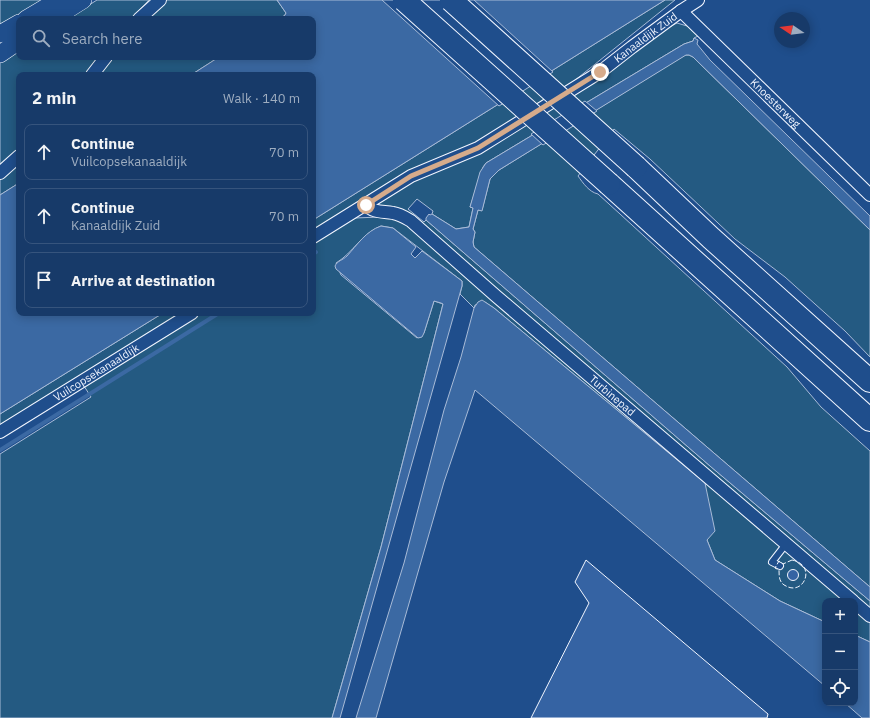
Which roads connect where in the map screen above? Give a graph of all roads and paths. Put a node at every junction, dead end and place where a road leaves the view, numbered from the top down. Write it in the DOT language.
graph roads {
  1 [pos="58,0"];
  2 [pos="83,0"];
  3 [pos="160,0"];
  4 [pos="404,0"];
  5 [pos="451,0"];
  6 [pos="698,0"];
  7 [pos="681,11"];
  8 [pos="31,16"];
  9 [pos="58,16"];
  10 [pos="142,16"];
  11 [pos="16,25"];
  12 [pos="0,34"];
  13 [pos="16,43"];
  14 [pos="0,54"];
  15 [pos="104,60"];
  16 [pos="94,72"];
  17 [pos="16,159"];
  18 [pos="0,173"];
  19 [pos="870,195"];
  20 [pos="366,205"];
  21 [pos="316,236"];
  22 [pos="187,316"];
  23 [pos="870,380"];
  24 [pos="870,420"];
  25 [pos="0,432"];
  26 [pos="786,544"];
  27 [pos="780,566"];
  28 [pos="849,598"];
  29 [pos="858,606"];
  30 [pos="870,616"];
  1 -- 8 [label="main road"];
  2 -- 9 [label="main road"];
  3 -- 10 [label="street"];
  4 -- 24 [label="highway, bridge"];
  5 -- 23 [label="highway, bridge"];
  6 -- 7 [label="street, Kanaaldijk Zuid"];
  7 -- 19 [label="street, Knoesterweg"];
  7 -- 20 [label="street, Kanaaldijk Zuid"];
  11 -- 12 [label="main road"];
  13 -- 14 [label="main road"];
  15 -- 16 [label="street"];
  17 -- 18 [label="street"];
  20 -- 21 [label="street"];
  20 -- 26 [label="street, Turbinepad"];
  22 -- 25 [label="street, Vuilcopsekanaaldijk"];
  26 -- 27 [label="lane"];
  26 -- 28 [label="street, Turbinepad"];
  29 -- 30 [label="street, Turbinepad"];
}
